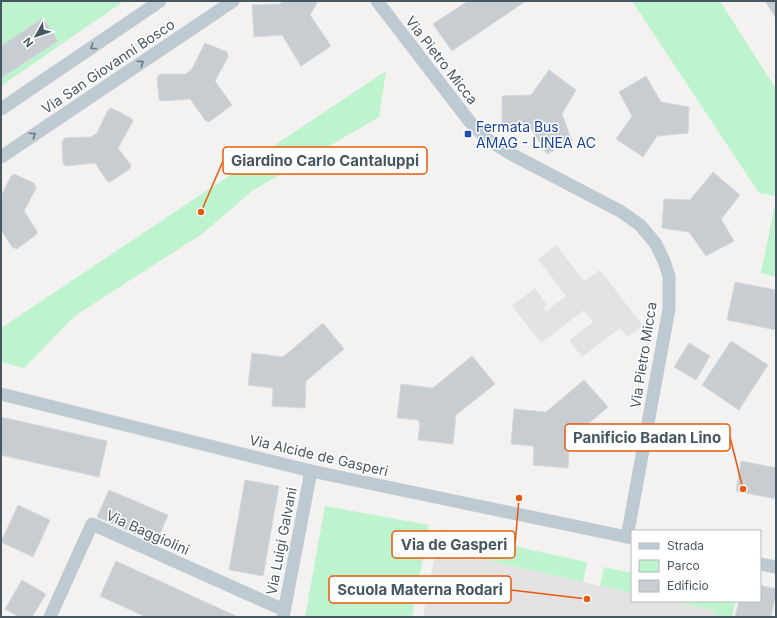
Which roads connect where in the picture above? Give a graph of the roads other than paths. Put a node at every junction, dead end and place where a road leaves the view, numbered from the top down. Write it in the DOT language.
graph roads {
  1 [pos="160,1"];
  2 [pos="233,1"];
  3 [pos="377,1"];
  4 [pos="1,109"];
  5 [pos="1,157"];
  6 [pos="1,394"];
  7 [pos="311,472"];
  8 [pos="631,530"];
  9 [pos="630,537"];
  10 [pos="761,564"];
  11 [pos="776,567"];
  12 [pos="284,613"];
  13 [pos="50,617"];
  1 -- 4 [label="street, Via San Giovanni Bosco, one-way"];
  5 -- 2 [label="street, Via San Giovanni Bosco, one-way"];
  3 -- 8 [label="street, Via Pietro Micca"];
  6 -- 7 [label="street, Via Alcide de Gasperi"];
  7 -- 9 [label="street, Via Alcide de Gasperi"];
  7 -- 12 [label="street, Via Luigi Galvani"];
  10 -- 11 [label="street"];
  12 -- 13 [label="street, Via Baggiolini"];
}
